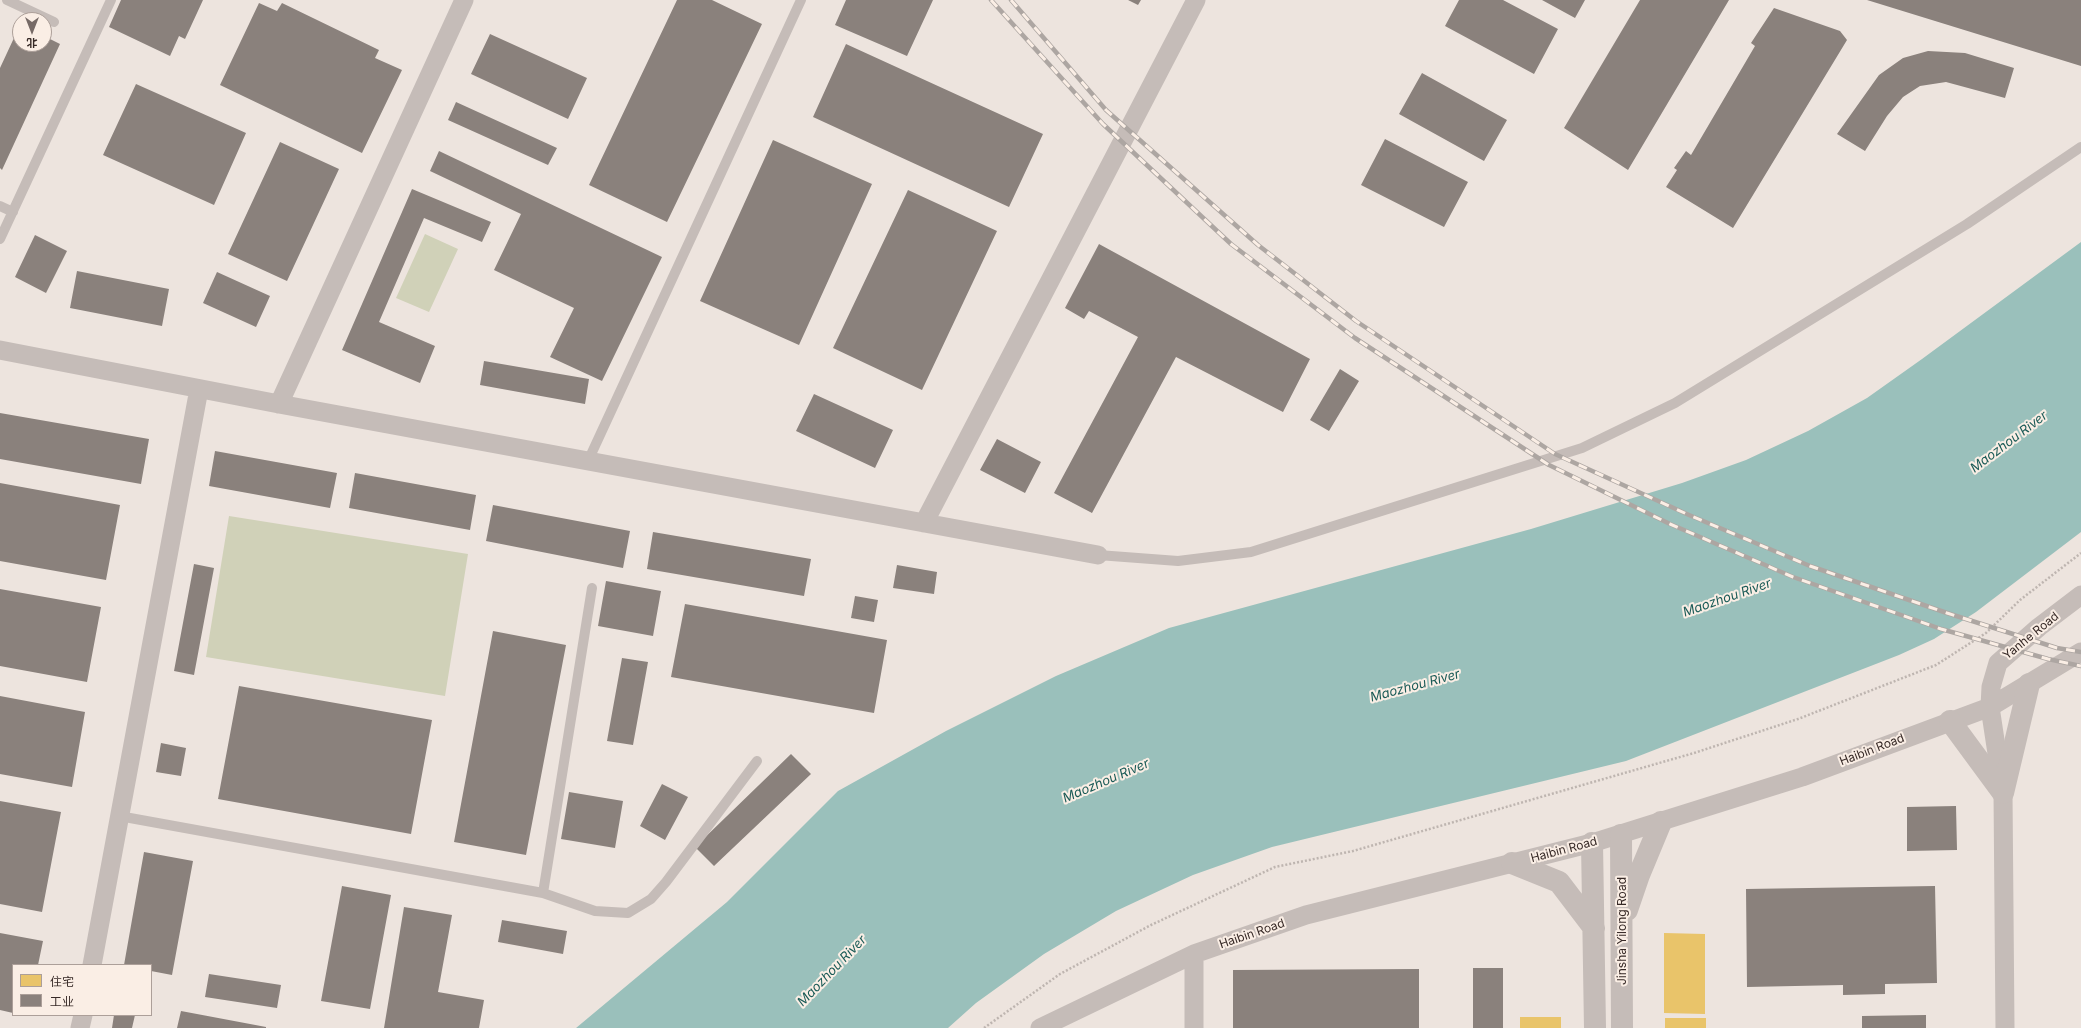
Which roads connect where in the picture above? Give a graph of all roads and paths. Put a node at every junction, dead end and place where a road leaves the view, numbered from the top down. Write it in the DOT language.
graph roads {
  1 [pos="7,0"];
  2 [pos="111,0"];
  3 [pos="464,0"];
  4 [pos="801,0"];
  5 [pos="1196,0"];
  6 [pos="54,22"];
  7 [pos="2081,147"];
  8 [pos="0,206"];
  9 [pos="13,212"];
  10 [pos="0,239"];
  11 [pos="0,350"];
  12 [pos="199,389"];
  13 [pos="279,404"];
  14 [pos="588,461"];
  15 [pos="924,523"];
  16 [pos="2081,553"];
  17 [pos="1098,555"];
  18 [pos="592,588"];
  19 [pos="2081,596"];
  20 [pos="2081,652"];
  21 [pos="2029,684"];
  22 [pos="1990,707"];
  23 [pos="1950,721"];
  24 [pos="757,761"];
  25 [pos="2002,793"];
  26 [pos="119,816"];
  27 [pos="1661,822"];
  28 [pos="1621,835"];
  29 [pos="1592,843"];
  30 [pos="1512,863"];
  31 [pos="543,893"];
  32 [pos="1594,928"];
  33 [pos="1622,928"];
  34 [pos="1194,954"];
  35 [pos="92,964"];
  36 [pos="83,1016"];
  37 [pos="80,1028"];
  38 [pos="984,1028"];
  39 [pos="1040,1028"];
  40 [pos="1194,1028"];
  41 [pos="1596,1028"];
  42 [pos="1622,1028"];
  43 [pos="2005,1028"];
  1 -- 6 [label="lane"];
  2 -- 9 [label="lane"];
  3 -- 13 [label="street"];
  4 -- 14 [label="lane"];
  5 -- 15 [label="street"];
  7 -- 17 [label="lane"];
  8 -- 9 [label="lane"];
  9 -- 10 [label="lane"];
  11 -- 12 [label="street"];
  12 -- 13 [label="street"];
  12 -- 26 [label="street"];
  13 -- 14 [label="street"];
  14 -- 15 [label="street"];
  15 -- 17 [label="street"];
  16 -- 38 [label="path"];
  18 -- 31 [label="lane"];
  19 -- 22 [label="street, Yanhe Road"];
  20 -- 21 [label="street, Haibin Road"];
  21 -- 22 [label="street, Haibin Road"];
  21 -- 25 [label="street"];
  22 -- 23 [label="street, Haibin Road"];
  22 -- 25 [label="street, Yanhe Road"];
  23 -- 25 [label="street"];
  23 -- 27 [label="street, Haibin Road"];
  24 -- 31 [label="lane"];
  25 -- 43 [label="street, Yanhe Road"];
  26 -- 31 [label="lane"];
  26 -- 35 [label="street"];
  27 -- 28 [label="street, Haibin Road"];
  27 -- 33 [label="street"];
  28 -- 29 [label="street, Haibin Road"];
  28 -- 33 [label="street, Jinsha Yilong Road"];
  29 -- 30 [label="street, Haibin Road"];
  29 -- 32 [label="street"];
  30 -- 32 [label="street"];
  30 -- 34 [label="street, Haibin Road"];
  32 -- 41 [label="street"];
  33 -- 42 [label="street, Jinsha Yilong Road"];
  34 -- 39 [label="street, Haibin Road"];
  34 -- 40 [label="street"];
  36 -- 37 [label="street"];
}
